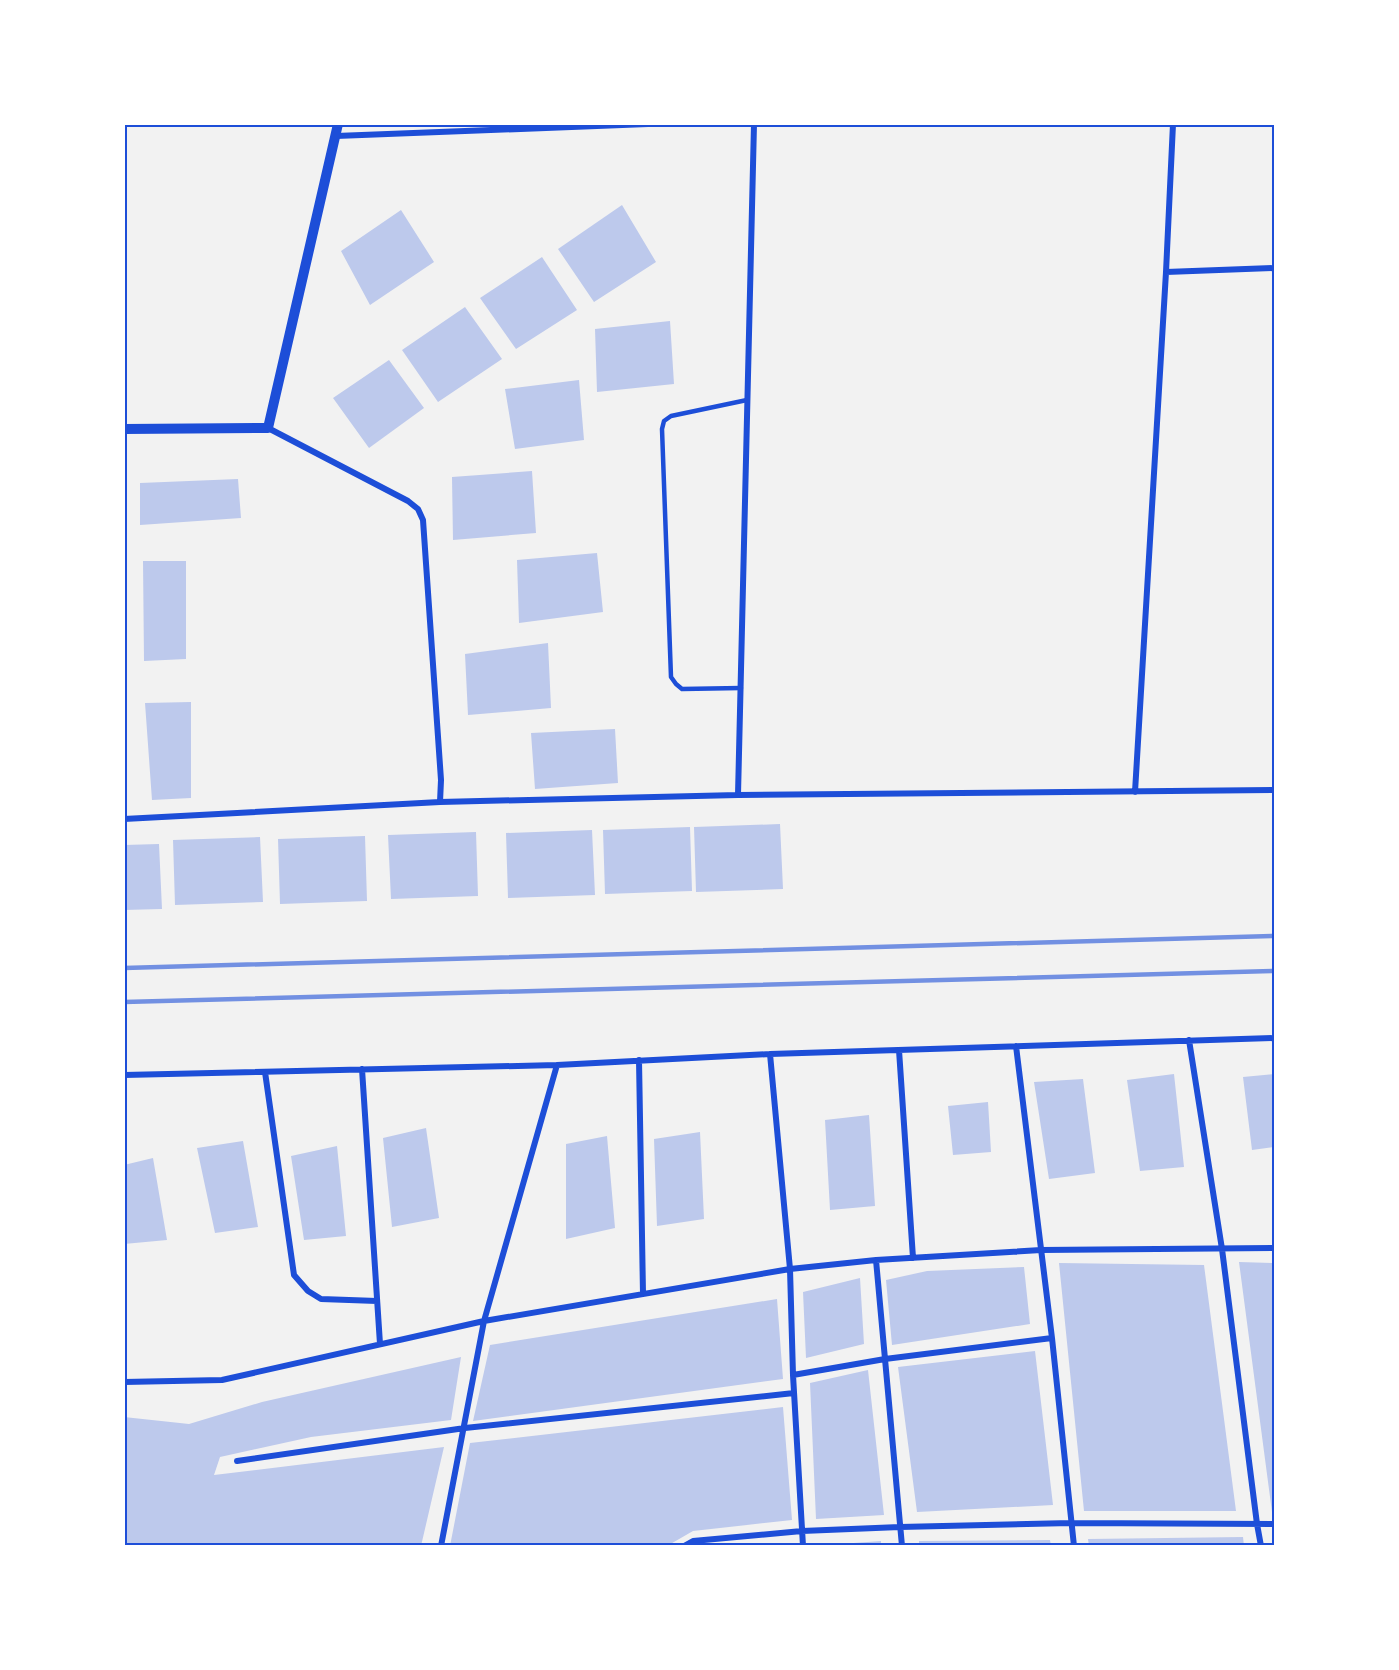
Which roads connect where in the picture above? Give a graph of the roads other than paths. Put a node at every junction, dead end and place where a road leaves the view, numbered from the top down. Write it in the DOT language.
graph roads {
  1 [pos="338,124"];
  2 [pos="648,124"];
  3 [pos="754,124"];
  4 [pos="1173,124"];
  5 [pos="336,136"];
  6 [pos="1275,268"];
  7 [pos="1166,272"];
  8 [pos="747,400"];
  9 [pos="268,428"];
  10 [pos="124,429"];
  11 [pos="741,687"];
  12 [pos="1275,790"];
  13 [pos="1135,792"];
  14 [pos="738,795"];
  15 [pos="440,802"];
  16 [pos="124,819"];
  17 [pos="1275,1038"];
  18 [pos="1190,1040"];
  19 [pos="1016,1046"];
  20 [pos="899,1050"];
  21 [pos="770,1054"];
  22 [pos="639,1060"];
  23 [pos="556,1065"];
  24 [pos="362,1069"];
  25 [pos="265,1072"];
  26 [pos="124,1075"];
  27 [pos="1275,1248"];
  28 [pos="1041,1250"];
  29 [pos="1222,1250"];
  30 [pos="913,1258"];
  31 [pos="876,1260"];
  32 [pos="790,1269"];
  33 [pos="643,1294"];
  34 [pos="377,1301"];
  35 [pos="484,1321"];
  36 [pos="1052,1338"];
  37 [pos="380,1344"];
  38 [pos="885,1359"];
  39 [pos="793,1375"];
  40 [pos="124,1382"];
  41 [pos="794,1393"];
  42 [pos="465,1428"];
  43 [pos="237,1461"];
  44 [pos="1071,1523"];
  45 [pos="1257,1524"];
  46 [pos="1275,1524"];
  47 [pos="900,1527"];
  48 [pos="802,1531"];
  49 [pos="441,1545"];
  50 [pos="684,1545"];
  51 [pos="803,1545"];
  52 [pos="902,1545"];
  53 [pos="1074,1545"];
  54 [pos="1261,1545"];
  1 -- 5 [label="street"];
  2 -- 5 [label="street"];
  3 -- 8 [label="street"];
  4 -- 7 [label="street"];
  5 -- 9 [label="street"];
  6 -- 7 [label="street"];
  7 -- 13 [label="street"];
  8 -- 11 [label="street"];
  8 -- 11 [label="lane"];
  9 -- 10 [label="street"];
  9 -- 15 [label="street"];
  11 -- 14 [label="street"];
  12 -- 13 [label="street"];
  13 -- 14 [label="street"];
  14 -- 15 [label="street"];
  15 -- 16 [label="street"];
  17 -- 18 [label="street"];
  18 -- 19 [label="street"];
  18 -- 29 [label="street"];
  19 -- 20 [label="street"];
  19 -- 28 [label="street"];
  20 -- 21 [label="street"];
  20 -- 30 [label="street"];
  21 -- 22 [label="street"];
  21 -- 32 [label="street"];
  22 -- 23 [label="street"];
  22 -- 33 [label="street"];
  23 -- 24 [label="street"];
  23 -- 35 [label="street"];
  24 -- 25 [label="street"];
  24 -- 34 [label="street"];
  25 -- 26 [label="street"];
  25 -- 34 [label="street"];
  27 -- 29 [label="street"];
  28 -- 29 [label="street"];
  28 -- 30 [label="street"];
  28 -- 36 [label="street"];
  29 -- 45 [label="street"];
  30 -- 31 [label="street"];
  31 -- 32 [label="street"];
  31 -- 38 [label="street"];
  32 -- 33 [label="street"];
  32 -- 39 [label="street"];
  33 -- 35 [label="street"];
  34 -- 37 [label="street"];
  35 -- 37 [label="street"];
  35 -- 42 [label="street"];
  36 -- 38 [label="street"];
  36 -- 44 [label="street"];
  37 -- 40 [label="street"];
  38 -- 39 [label="street"];
  38 -- 47 [label="street"];
  39 -- 41 [label="street"];
  41 -- 42 [label="street"];
  41 -- 48 [label="street"];
  42 -- 43 [label="street"];
  42 -- 49 [label="street"];
  44 -- 45 [label="street"];
  44 -- 47 [label="street"];
  44 -- 53 [label="street"];
  45 -- 46 [label="street"];
  45 -- 54 [label="street"];
  47 -- 48 [label="street"];
  47 -- 52 [label="street"];
  48 -- 50 [label="street"];
  48 -- 51 [label="street"];
}
